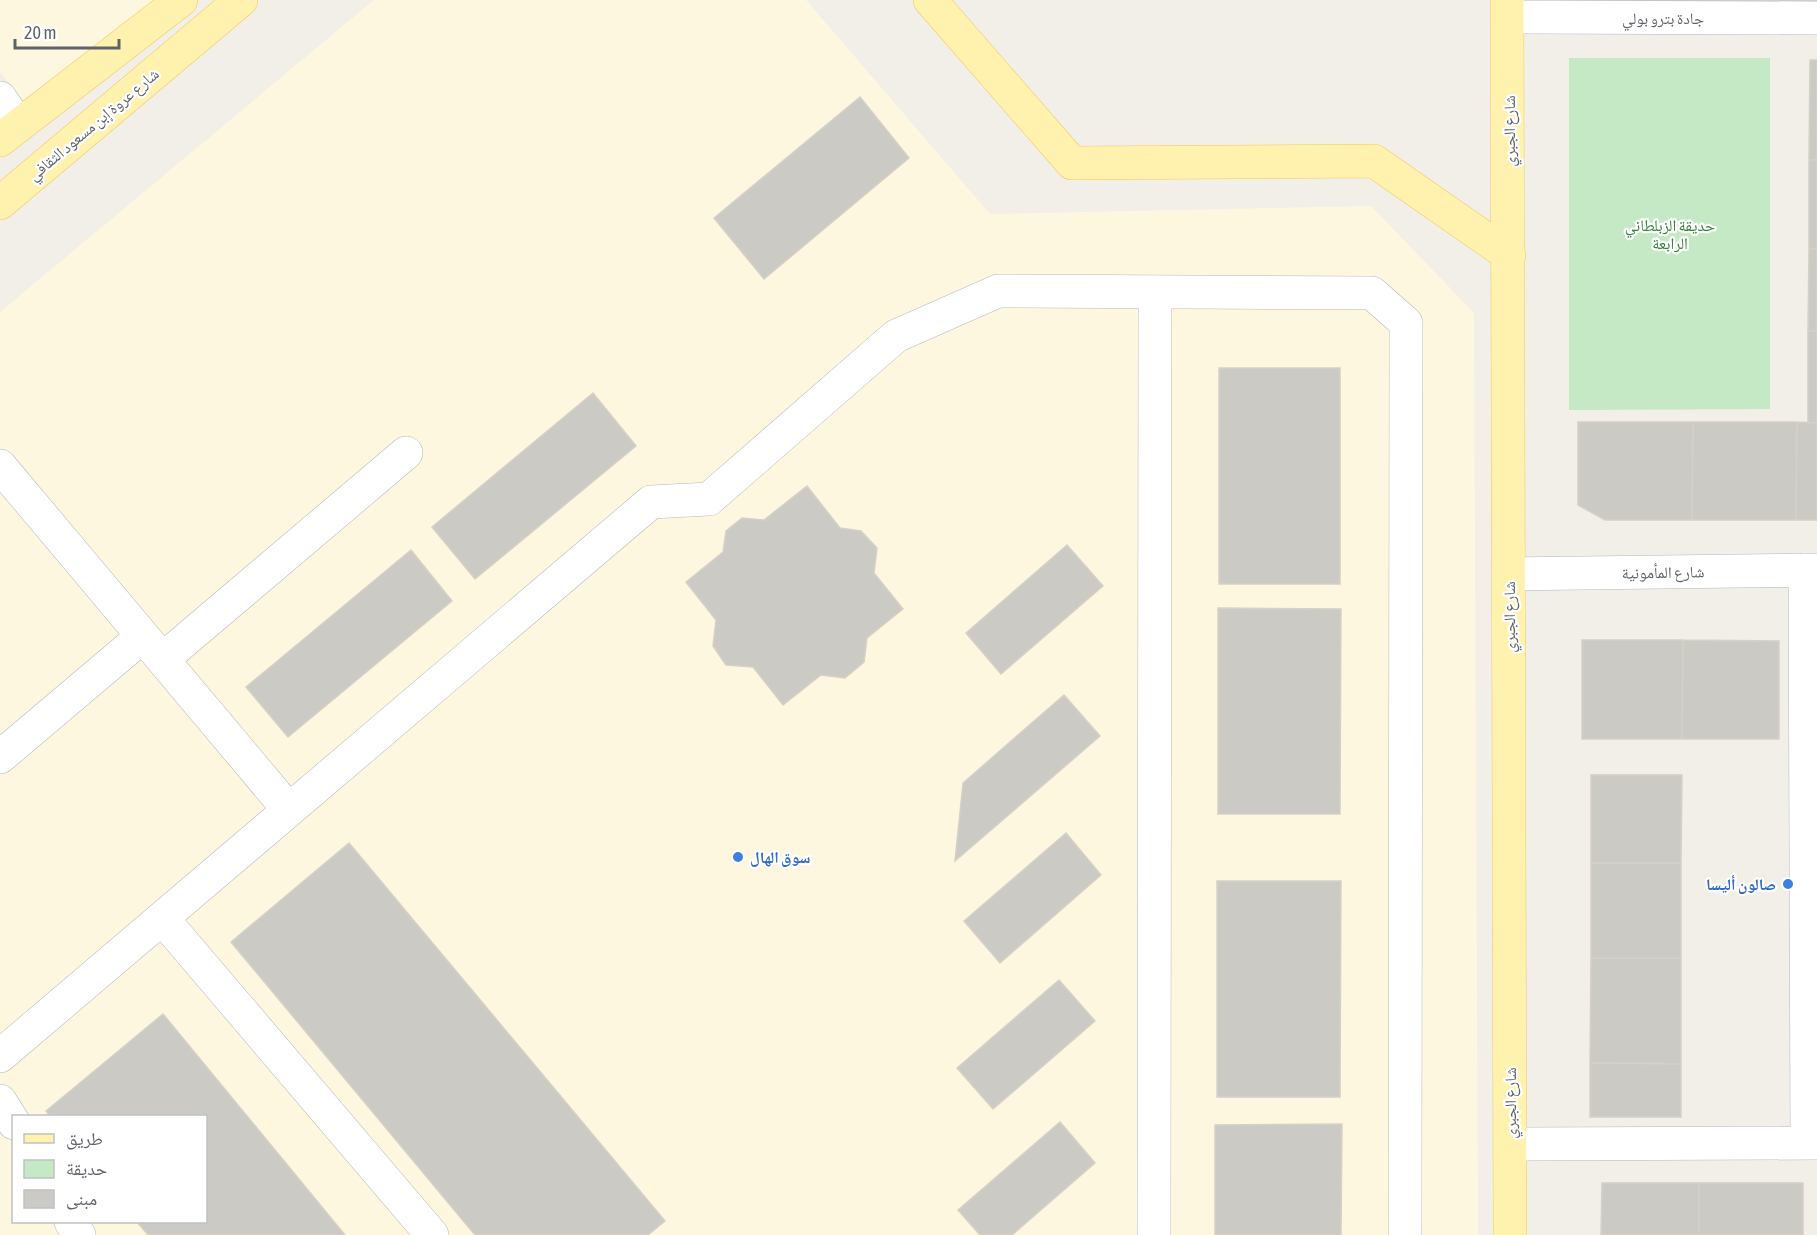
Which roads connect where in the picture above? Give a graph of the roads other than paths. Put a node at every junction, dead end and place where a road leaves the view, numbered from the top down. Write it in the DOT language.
graph roads {
  1 [pos="181,0"];
  2 [pos="241,0"];
  3 [pos="930,0"];
  4 [pos="1508,9"];
  5 [pos="1817,18"];
  6 [pos="0,98"];
  7 [pos="9,132"];
  8 [pos="0,203"];
  9 [pos="1509,255"];
  10 [pos="1155,292"];
  11 [pos="406,453"];
  12 [pos="0,466"];
  13 [pos="1811,570"];
  14 [pos="1509,574"];
  15 [pos="153,647"];
  16 [pos="0,757"];
  17 [pos="289,810"];
  18 [pos="162,918"];
  19 [pos="0,1056"];
  20 [pos="0,1101"];
  21 [pos="12,1120"];
  22 [pos="1812,1143"];
  23 [pos="1510,1144"];
  24 [pos="432,1235"];
  25 [pos="1154,1235"];
  26 [pos="1405,1235"];
  27 [pos="1510,1235"];
  1 -- 7 [label="main road"];
  2 -- 8 [label="main road, شارع عروة إبن مسعود الثقافي"];
  3 -- 9 [label="main road"];
  4 -- 5 [label="street, جادة بترو بولي"];
  4 -- 9 [label="main road, شارع الجبري"];
  6 -- 7 [label="street"];
  9 -- 14 [label="main road, شارع الجبري"];
  10 -- 17 [label="street"];
  10 -- 25 [label="street"];
  10 -- 26 [label="street"];
  11 -- 15 [label="street"];
  12 -- 15 [label="street"];
  13 -- 14 [label="street, شارع المأمونية"];
  13 -- 22 [label="street"];
  14 -- 23 [label="main road, شارع الجبري"];
  15 -- 16 [label="street"];
  15 -- 17 [label="street"];
  17 -- 18 [label="street"];
  18 -- 19 [label="street"];
  18 -- 24 [label="street"];
  20 -- 21 [label="street"];
  22 -- 23 [label="street"];
  23 -- 27 [label="main road, شارع الجبري"];
}
